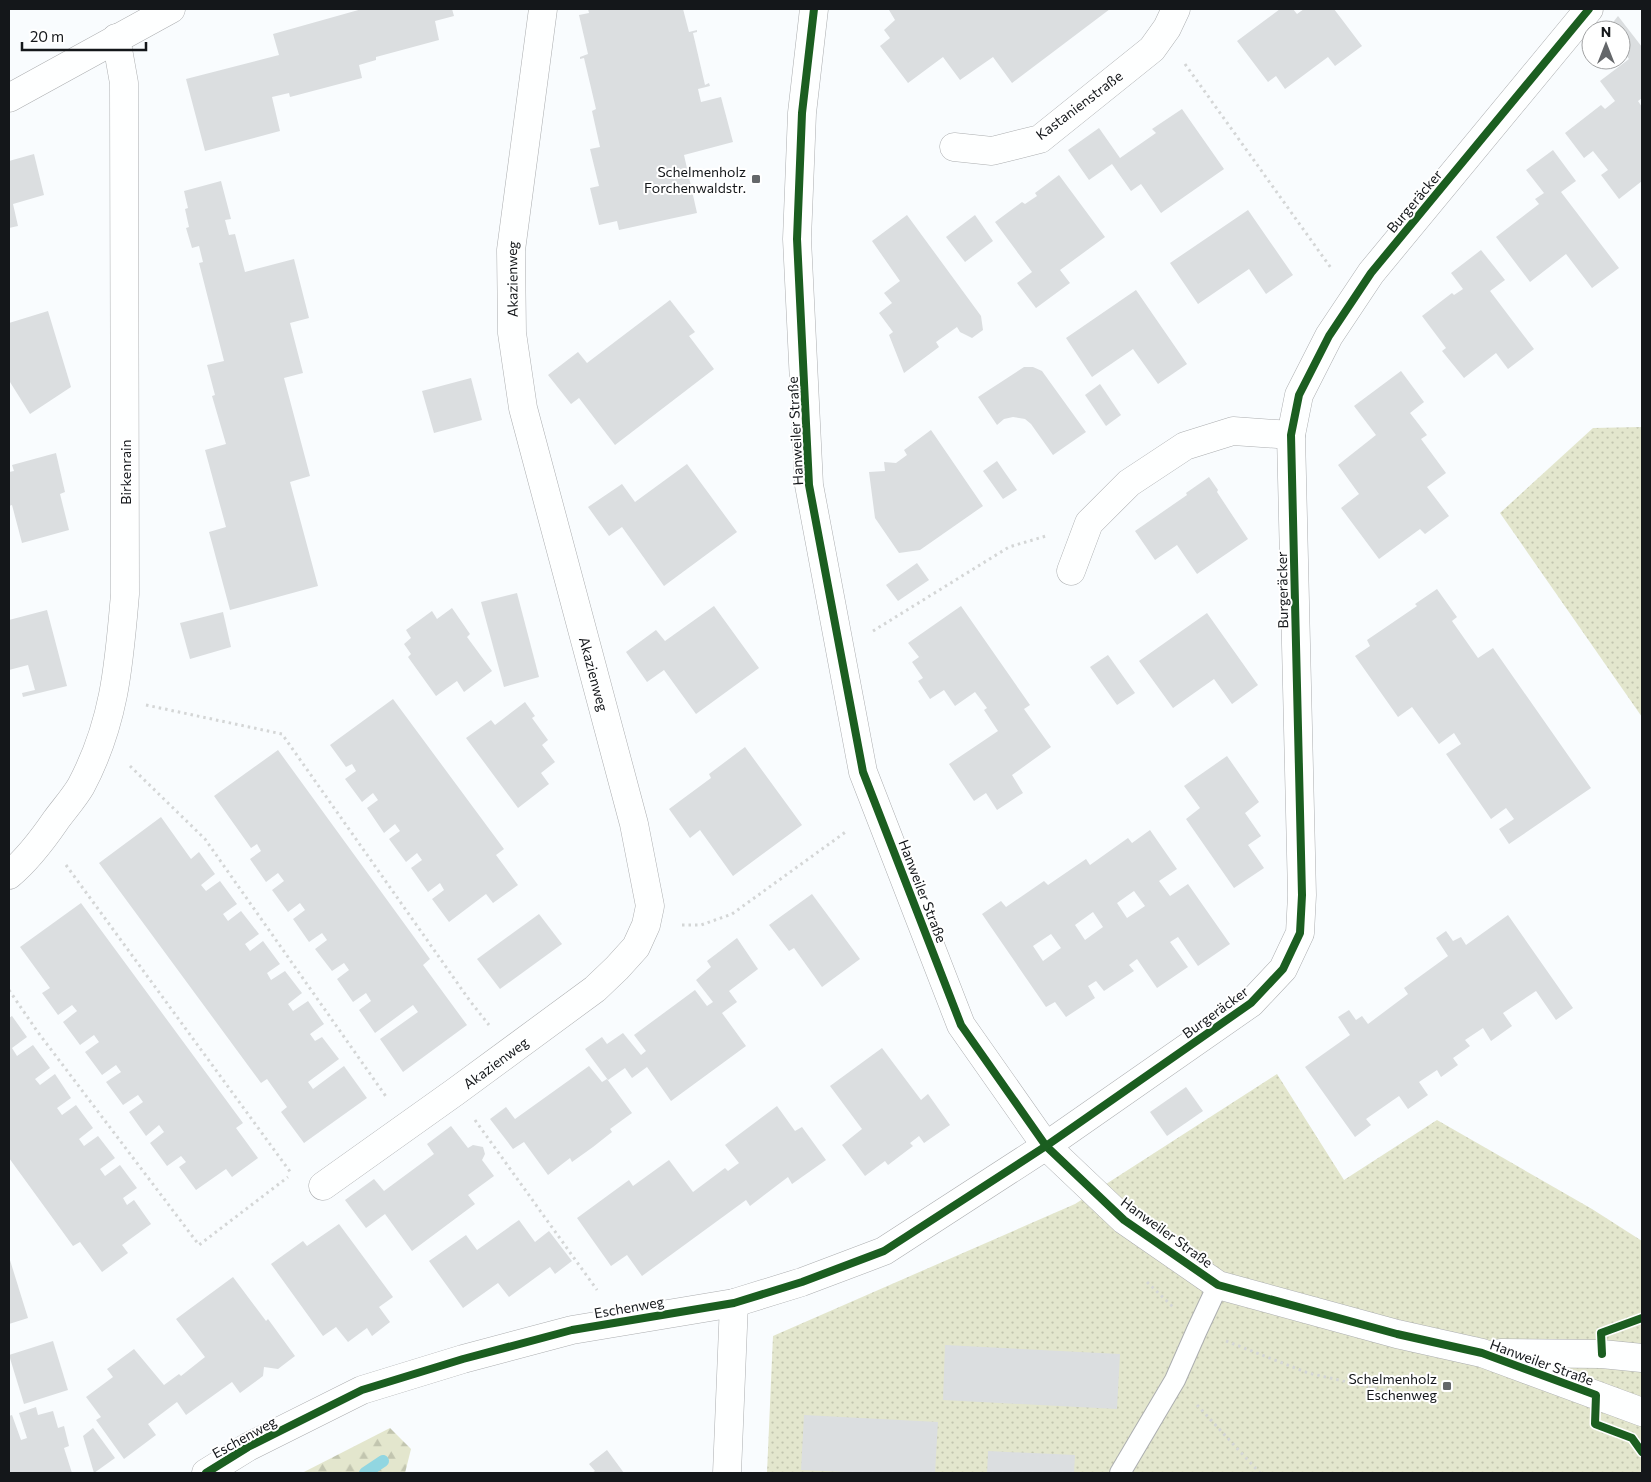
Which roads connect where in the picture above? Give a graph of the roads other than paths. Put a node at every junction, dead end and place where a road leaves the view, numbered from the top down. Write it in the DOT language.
graph roads {
  1 [pos="171,9"];
  2 [pos="543,9"];
  3 [pos="814,9"];
  4 [pos="1176,9"];
  5 [pos="1589,9"];
  6 [pos="116,38"];
  7 [pos="9,98"];
  8 [pos="954,147"];
  9 [pos="1291,434"];
  10 [pos="1070,571"];
  11 [pos="9,875"];
  12 [pos="1046,1146"];
  13 [pos="323,1186"];
  14 [pos="1218,1285"];
  15 [pos="734,1303"];
  16 [pos="1482,1353"];
  17 [pos="1642,1358"];
  18 [pos="1642,1412"];
  19 [pos="206,1473"];
  20 [pos="727,1473"];
  21 [pos="1120,1473"];
  1 -- 6 [label="street"];
  2 -- 13 [label="street, Akazienweg"];
  3 -- 12 [label="street, Hanweiler Straße"];
  4 -- 8 [label="street, Kastanienstraße"];
  5 -- 9 [label="street, Burgeräcker"];
  6 -- 7 [label="street"];
  6 -- 11 [label="street, Birkenrain"];
  9 -- 10 [label="street"];
  9 -- 12 [label="street, Burgeräcker"];
  12 -- 14 [label="street, Hanweiler Straße"];
  12 -- 15 [label="street, Eschenweg"];
  14 -- 16 [label="street, Hanweiler Straße"];
  14 -- 21 [label="lane"];
  15 -- 19 [label="street, Eschenweg"];
  15 -- 20 [label="street"];
  16 -- 17 [label="street, Hanweiler Straße"];
  16 -- 18 [label="street, Hanweiler Straße"];
}
